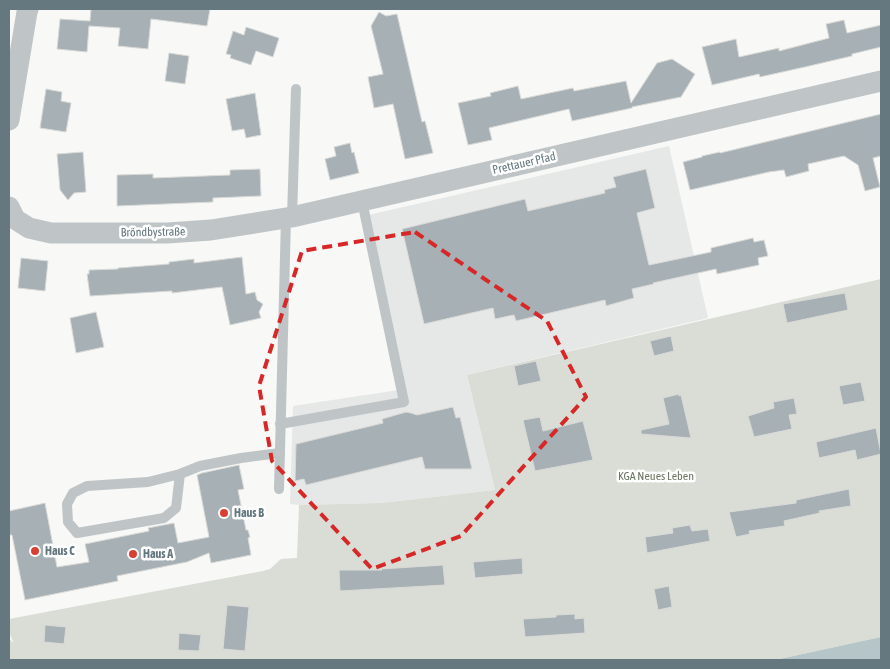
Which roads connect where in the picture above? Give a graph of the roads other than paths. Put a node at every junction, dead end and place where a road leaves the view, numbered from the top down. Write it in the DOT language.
graph roads {
  1 [pos="28,9"];
  2 [pos="881,81"];
  3 [pos="296,89"];
  4 [pos="9,120"];
  5 [pos="362,201"];
  6 [pos="11,217"];
  7 [pos="289,218"];
  8 [pos="280,424"];
  9 [pos="280,453"];
  10 [pos="180,474"];
  11 [pos="279,488"];
  1 -- 4 [label="street"];
  2 -- 5 [label="street, Prettauer Pfad"];
  3 -- 7 [label="lane"];
  5 -- 7 [label="street, Prettauer Pfad"];
  5 -- 8 [label="lane"];
  6 -- 7 [label="street, Bröndbystraße"];
  7 -- 8 [label="lane"];
  8 -- 9 [label="lane"];
  9 -- 10 [label="lane"];
  9 -- 11 [label="lane"];
  10 -- 10 [label="lane"];
}
